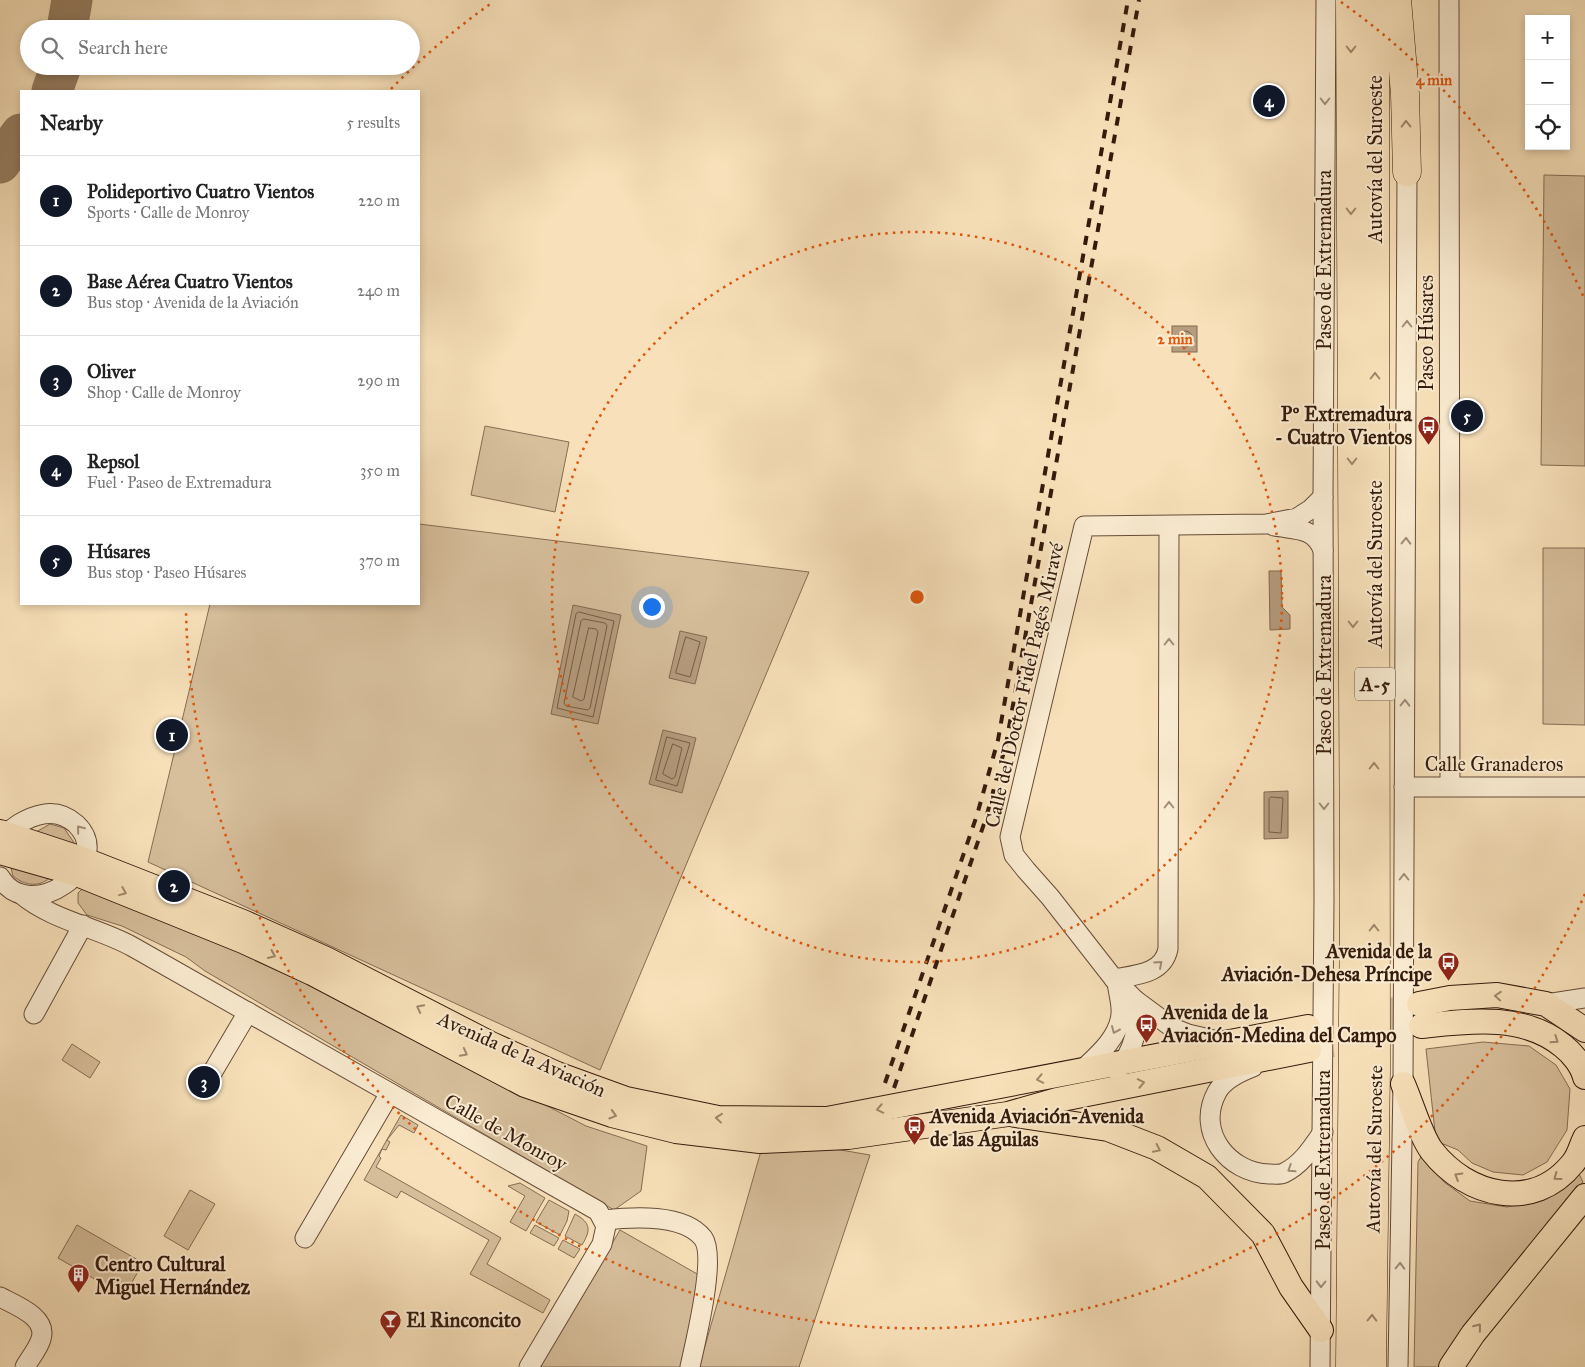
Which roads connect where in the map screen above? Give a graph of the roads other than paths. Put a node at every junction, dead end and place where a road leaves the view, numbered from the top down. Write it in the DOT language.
graph roads {
  1 [pos="1326,0"];
  2 [pos="1350,0"];
  3 [pos="1375,0"];
  4 [pos="1397,0"];
  5 [pos="1449,0"];
  6 [pos="1407,172"];
  7 [pos="1323,497"];
  8 [pos="1266,524"];
  9 [pos="1168,526"];
  10 [pos="1323,550"];
  11 [pos="1450,786"];
  12 [pos="1404,787"];
  13 [pos="1585,787"];
  14 [pos="1,840"];
  15 [pos="75,873"];
  16 [pos="1,879"];
  17 [pos="21,894"];
  18 [pos="77,923"];
  19 [pos="1116,981"];
  20 [pos="1585,998"];
  21 [pos="1135,1000"];
  22 [pos="1546,1004"];
  23 [pos="248,1012"];
  24 [pos="34,1014"];
  25 [pos="1585,1030"];
  26 [pos="1225,1042"];
  27 [pos="1272,1058"];
  28 [pos="1124,1062"];
  29 [pos="1080,1072"];
  30 [pos="212,1073"];
  31 [pos="1585,1077"];
  32 [pos="1403,1084"];
  33 [pos="390,1093"];
  34 [pos="1092,1093"];
  35 [pos="1008,1114"];
  36 [pos="1323,1132"];
  37 [pos="1585,1138"];
  38 [pos="1585,1196"];
  39 [pos="601,1216"];
  40 [pos="305,1238"];
  41 [pos="0,1297"];
  42 [pos="1321,1330"];
  43 [pos="25,1367"];
  44 [pos="529,1367"];
  45 [pos="690,1367"];
  46 [pos="1320,1367"];
  47 [pos="1350,1367"];
  48 [pos="1372,1367"];
  49 [pos="1398,1367"];
  50 [pos="1451,1367"];
  1 -- 7 [label="street, Paseo de Extremadura, one-way"];
  2 -- 47 [label="highway, Autovía del Suroeste / A-5, one-way"];
  48 -- 3 [label="highway, Autovía del Suroeste / A-5, one-way"];
  6 -- 4 [label="highway, one-way"];
  5 -- 11 [label="street, Paseo Húsares"];
  12 -- 6 [label="street, one-way"];
  7 -- 8 [label="street"];
  7 -- 10 [label="street, Paseo de Extremadura"];
  8 -- 9 [label="street"];
  8 -- 10 [label="street"];
  19 -- 9 [label="street, one-way"];
  9 -- 19 [label="street, Calle del Doctor Fidel Pagés Miravé"];
  10 -- 36 [label="street, Paseo de Extremadura, one-way"];
  11 -- 12 [label="street, Calle Granaderos"];
  11 -- 13 [label="street, Calle Granaderos"];
  32 -- 12 [label="street, one-way"];
  14 -- 15 [label="main road, Avenida de la Aviación"];
  15 -- 14 [label="street, one-way"];
  15 -- 17 [label="street"];
  15 -- 18 [label="street"];
  29 -- 15 [label="main road, Avenida de la Aviación, one-way"];
  15 -- 35 [label="main road, Avenida de la Aviación, one-way"];
  16 -- 17 [label="street, Calle de Monroy"];
  17 -- 18 [label="street, Calle de Monroy"];
  18 -- 23 [label="street, Calle de Monroy"];
  18 -- 24 [label="street"];
  19 -- 21 [label="street"];
  19 -- 29 [label="street, one-way"];
  20 -- 22 [label="street"];
  21 -- 26 [label="street"];
  21 -- 28 [label="street"];
  22 -- 25 [label="main road"];
  22 -- 31 [label="main road, one-way"];
  23 -- 30 [label="street"];
  23 -- 33 [label="street, Calle de Monroy"];
  26 -- 27 [label="main road, Avenida de la Aviación"];
  26 -- 28 [label="main road, Avenida de la Aviación"];
  34 -- 27 [label="main road, Avenida de la Aviación, one-way"];
  36 -- 27 [label="street, Avenida de la Aviación, one-way"];
  28 -- 29 [label="main road, Avenida de la Aviación"];
  28 -- 34 [label="street"];
  37 -- 32 [label="main road, one-way"];
  49 -- 32 [label="street, one-way"];
  33 -- 39 [label="street, Calle de Monroy"];
  33 -- 40 [label="street"];
  34 -- 35 [label="main road, Avenida de la Aviación"];
  35 -- 42 [label="main road, one-way"];
  36 -- 42 [label="street, Paseo de Extremadura, one-way"];
  50 -- 38 [label="main road, one-way"];
  39 -- 44 [label="street"];
  39 -- 45 [label="street"];
  41 -- 43 [label="street"];
  42 -- 46 [label="street, Paseo de Extremadura"];
}
